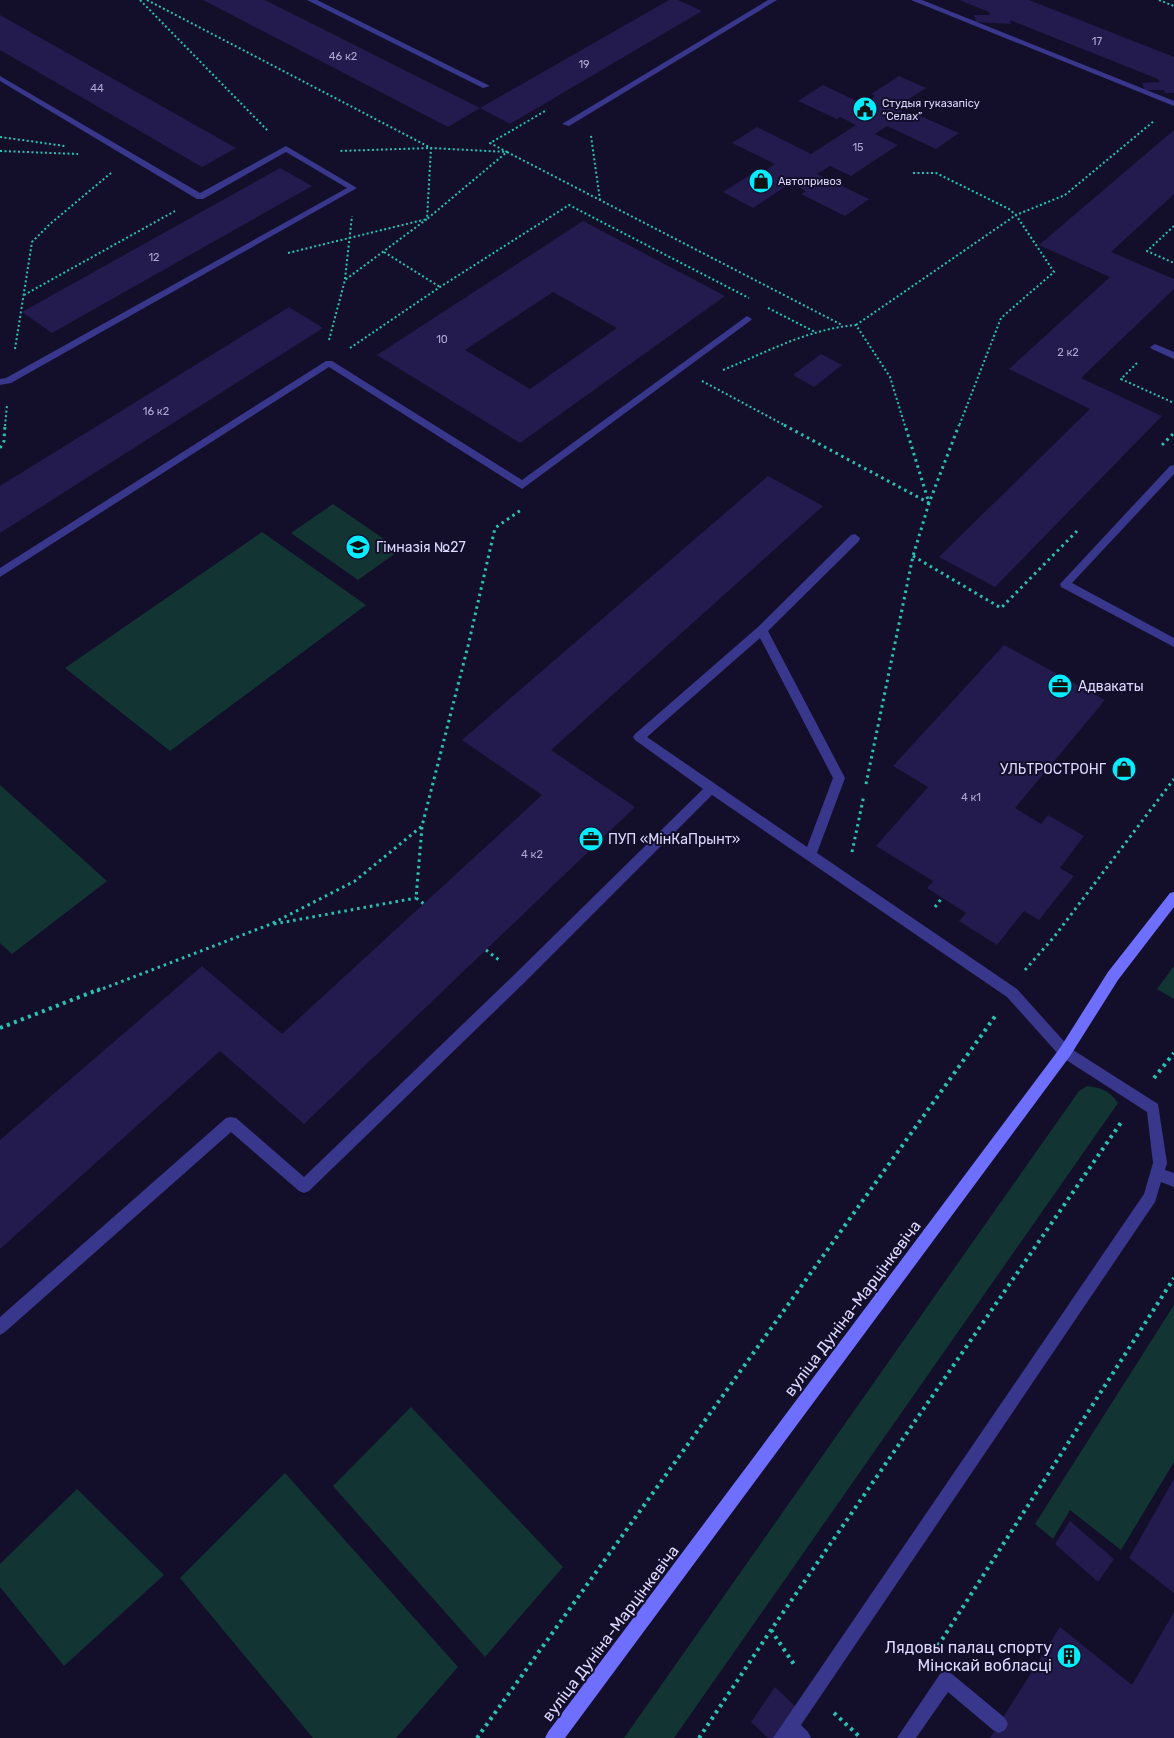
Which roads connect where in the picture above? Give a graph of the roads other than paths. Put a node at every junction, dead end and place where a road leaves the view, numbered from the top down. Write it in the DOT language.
graph roads {
  1 [pos="311,0"];
  2 [pos="773,0"];
  3 [pos="915,0"];
  4 [pos="0,78"];
  5 [pos="486,86"];
  6 [pos="1174,104"];
  7 [pos="566,124"];
  8 [pos="747,318"];
  9 [pos="1155,347"];
  10 [pos="1174,356"];
  11 [pos="0,382"];
  12 [pos="1174,468"];
  13 [pos="855,538"];
  14 [pos="0,573"];
  15 [pos="762,630"];
  16 [pos="1174,643"];
  17 [pos="712,788"];
  18 [pos="810,855"];
  19 [pos="1174,897"];
  20 [pos="1065,1052"];
  21 [pos="1157,1174"];
  22 [pos="1174,1180"];
  23 [pos="0,1327"];
  24 [pos="999,1724"];
  25 [pos="791,1734"];
  26 [pos="554,1738"];
  27 [pos="906,1738"];
  1 -- 5 [label="lane"];
  2 -- 7 [label="lane"];
  3 -- 6 [label="lane"];
  4 -- 11 [label="lane"];
  8 -- 14 [label="lane"];
  9 -- 10 [label="lane"];
  12 -- 16 [label="lane"];
  13 -- 15 [label="lane"];
  15 -- 17 [label="lane"];
  15 -- 18 [label="lane"];
  17 -- 18 [label="lane"];
  17 -- 23 [label="lane"];
  18 -- 20 [label="lane"];
  19 -- 20 [label="street, вуліца Дуніна-Марцінкевіча"];
  20 -- 21 [label="lane"];
  20 -- 26 [label="street, вуліца Дуніна-Марцінкевіча"];
  21 -- 22 [label="lane"];
  21 -- 25 [label="lane"];
  24 -- 27 [label="lane"];
}
